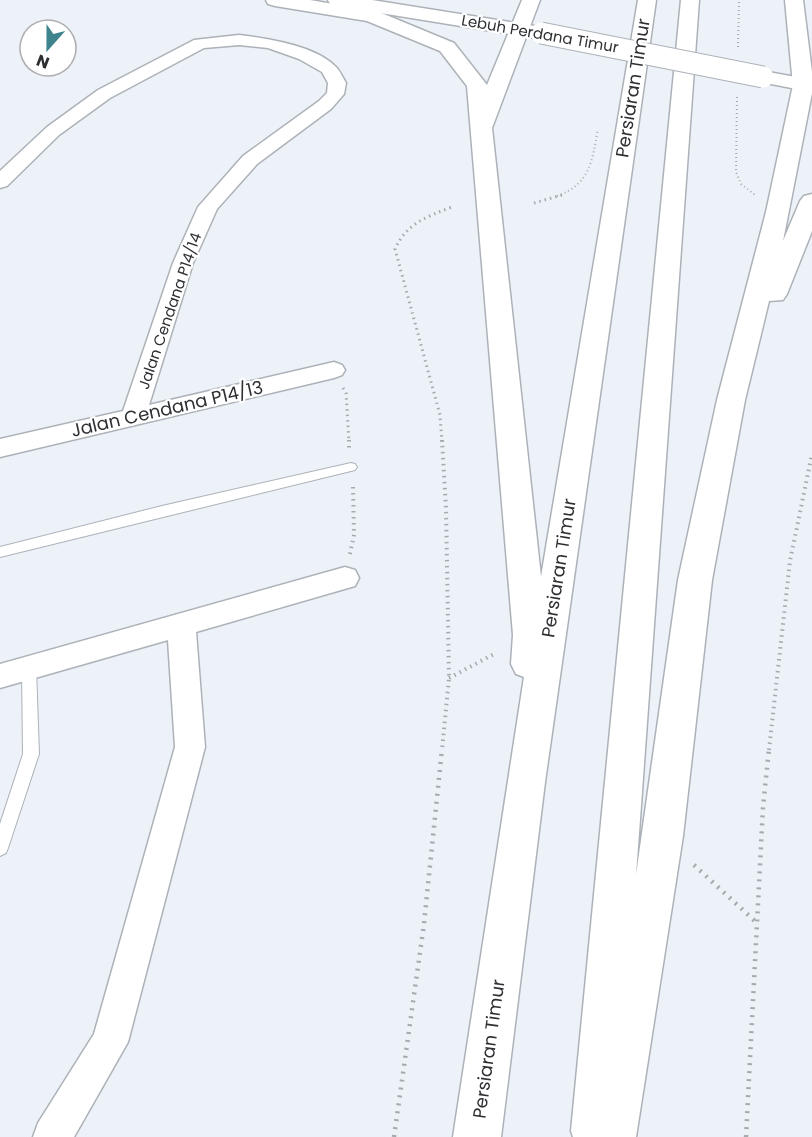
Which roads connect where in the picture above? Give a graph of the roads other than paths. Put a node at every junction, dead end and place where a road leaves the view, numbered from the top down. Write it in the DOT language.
graph roads {
  1 [pos="275,0"];
  2 [pos="337,0"];
  3 [pos="647,0"];
  4 [pos="690,0"];
  5 [pos="794,0"];
  6 [pos="808,0"];
  7 [pos="812,9"];
  8 [pos="548,13"];
  9 [pos="525,16"];
  10 [pos="629,28"];
  11 [pos="709,44"];
  12 [pos="803,71"];
  13 [pos="481,128"];
  14 [pos="0,182"];
  15 [pos="812,201"];
  16 [pos="334,370"];
  17 [pos="731,400"];
  18 [pos="133,418"];
  19 [pos="0,448"];
  20 [pos="351,467"];
  21 [pos="0,552"];
  22 [pos="345,578"];
  23 [pos="181,623"];
  24 [pos="29,668"];
  25 [pos="0,676"];
  26 [pos="526,783"];
  27 [pos="0,849"];
  28 [pos="52,1137"];
  29 [pos="477,1137"];
  30 [pos="593,1137"];
  31 [pos="612,1137"];
  1 -- 13 [label="main road"];
  2 -- 9 [label="main road, Lebuh Perdana Timur"];
  3 -- 26 [label="main road, Persiaran Timur"];
  4 -- 30 [label="main road"];
  5 -- 12 [label="main road"];
  6 -- 7 [label="main road"];
  8 -- 9 [label="main road, Lebuh Perdana Timur"];
  9 -- 12 [label="main road, Lebuh Perdana Timur, bridge"];
  9 -- 13 [label="main road"];
  10 -- 11 [label="main road, Lebuh Perdana Timur"];
  12 -- 17 [label="main road"];
  13 -- 26 [label="main road"];
  14 -- 18 [label="street, Jalan Cendana P14/14"];
  15 -- 17 [label="main road"];
  16 -- 18 [label="street, Jalan Cendana P14/13"];
  17 -- 31 [label="main road"];
  18 -- 19 [label="street, Jalan Cendana P14/13"];
  20 -- 21 [label="lane"];
  22 -- 23 [label="street"];
  23 -- 24 [label="street"];
  23 -- 28 [label="street"];
  24 -- 25 [label="street"];
  24 -- 27 [label="lane"];
  26 -- 29 [label="main road, Persiaran Timur"];
}
